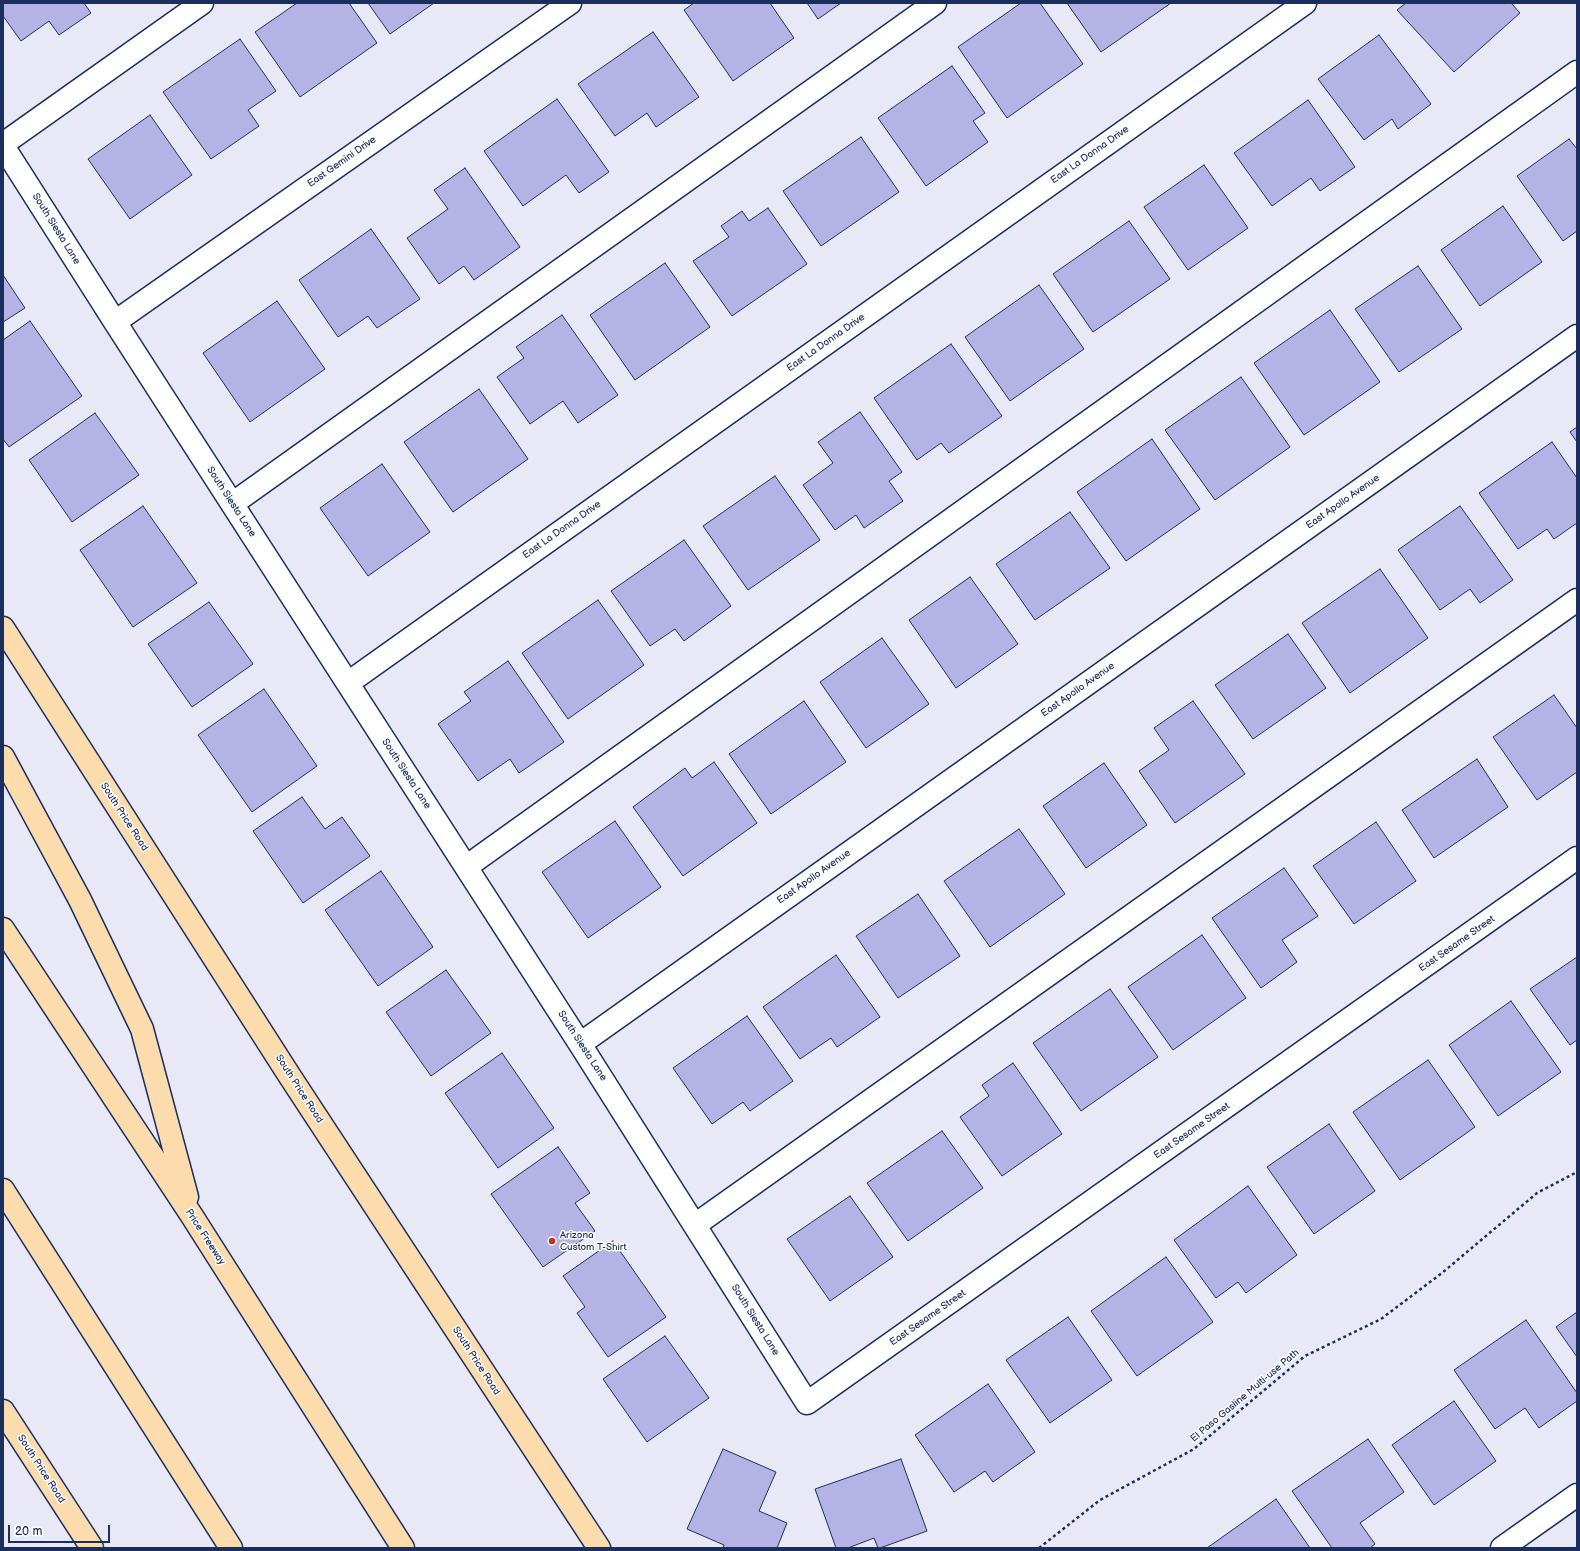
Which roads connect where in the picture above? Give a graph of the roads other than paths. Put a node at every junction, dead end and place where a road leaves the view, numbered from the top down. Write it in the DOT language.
graph roads {
  1 [pos="202,3"];
  2 [pos="570,3"];
  3 [pos="935,3"];
  4 [pos="1305,3"];
  5 [pos="1577,72"];
  6 [pos="3,145"];
  7 [pos="115,322"];
  8 [pos="1577,336"];
  9 [pos="232,504"];
  10 [pos="1577,600"];
  11 [pos="3,628"];
  12 [pos="348,683"];
  13 [pos="3,757"];
  14 [pos="1577,858"];
  15 [pos="466,867"];
  16 [pos="3,929"];
  17 [pos="580,1044"];
  18 [pos="3,1190"];
  19 [pos="192,1216"];
  20 [pos="3,1217"];
  21 [pos="695,1225"];
  22 [pos="78,1308"];
  23 [pos="807,1403"];
  24 [pos="3,1411"];
  25 [pos="1577,1495"];
  26 [pos="92,1548"];
  27 [pos="231,1548"];
  28 [pos="403,1548"];
  29 [pos="599,1548"];
  30 [pos="1502,1548"];
  1 -- 6 [label="street"];
  2 -- 7 [label="street, East Gemini Drive"];
  3 -- 9 [label="street"];
  4 -- 12 [label="street, East La Donna Drive"];
  5 -- 15 [label="street"];
  6 -- 7 [label="street, South Siesta Lane"];
  7 -- 9 [label="street, South Siesta Lane"];
  8 -- 17 [label="street, East Apollo Avenue"];
  9 -- 12 [label="street, South Siesta Lane"];
  10 -- 21 [label="street"];
  11 -- 29 [label="main road, South Price Road"];
  12 -- 15 [label="street, South Siesta Lane"];
  13 -- 19 [label="main road"];
  14 -- 23 [label="street, East Sesame Street"];
  15 -- 17 [label="street, South Siesta Lane"];
  16 -- 19 [label="main road, Price Freeway"];
  17 -- 21 [label="street, South Siesta Lane"];
  18 -- 22 [label="main road"];
  19 -- 28 [label="main road, Price Freeway"];
  20 -- 22 [label="main road"];
  21 -- 23 [label="street, South Siesta Lane"];
  22 -- 27 [label="main road"];
  24 -- 26 [label="main road, South Price Road"];
  25 -- 30 [label="street"];
}
